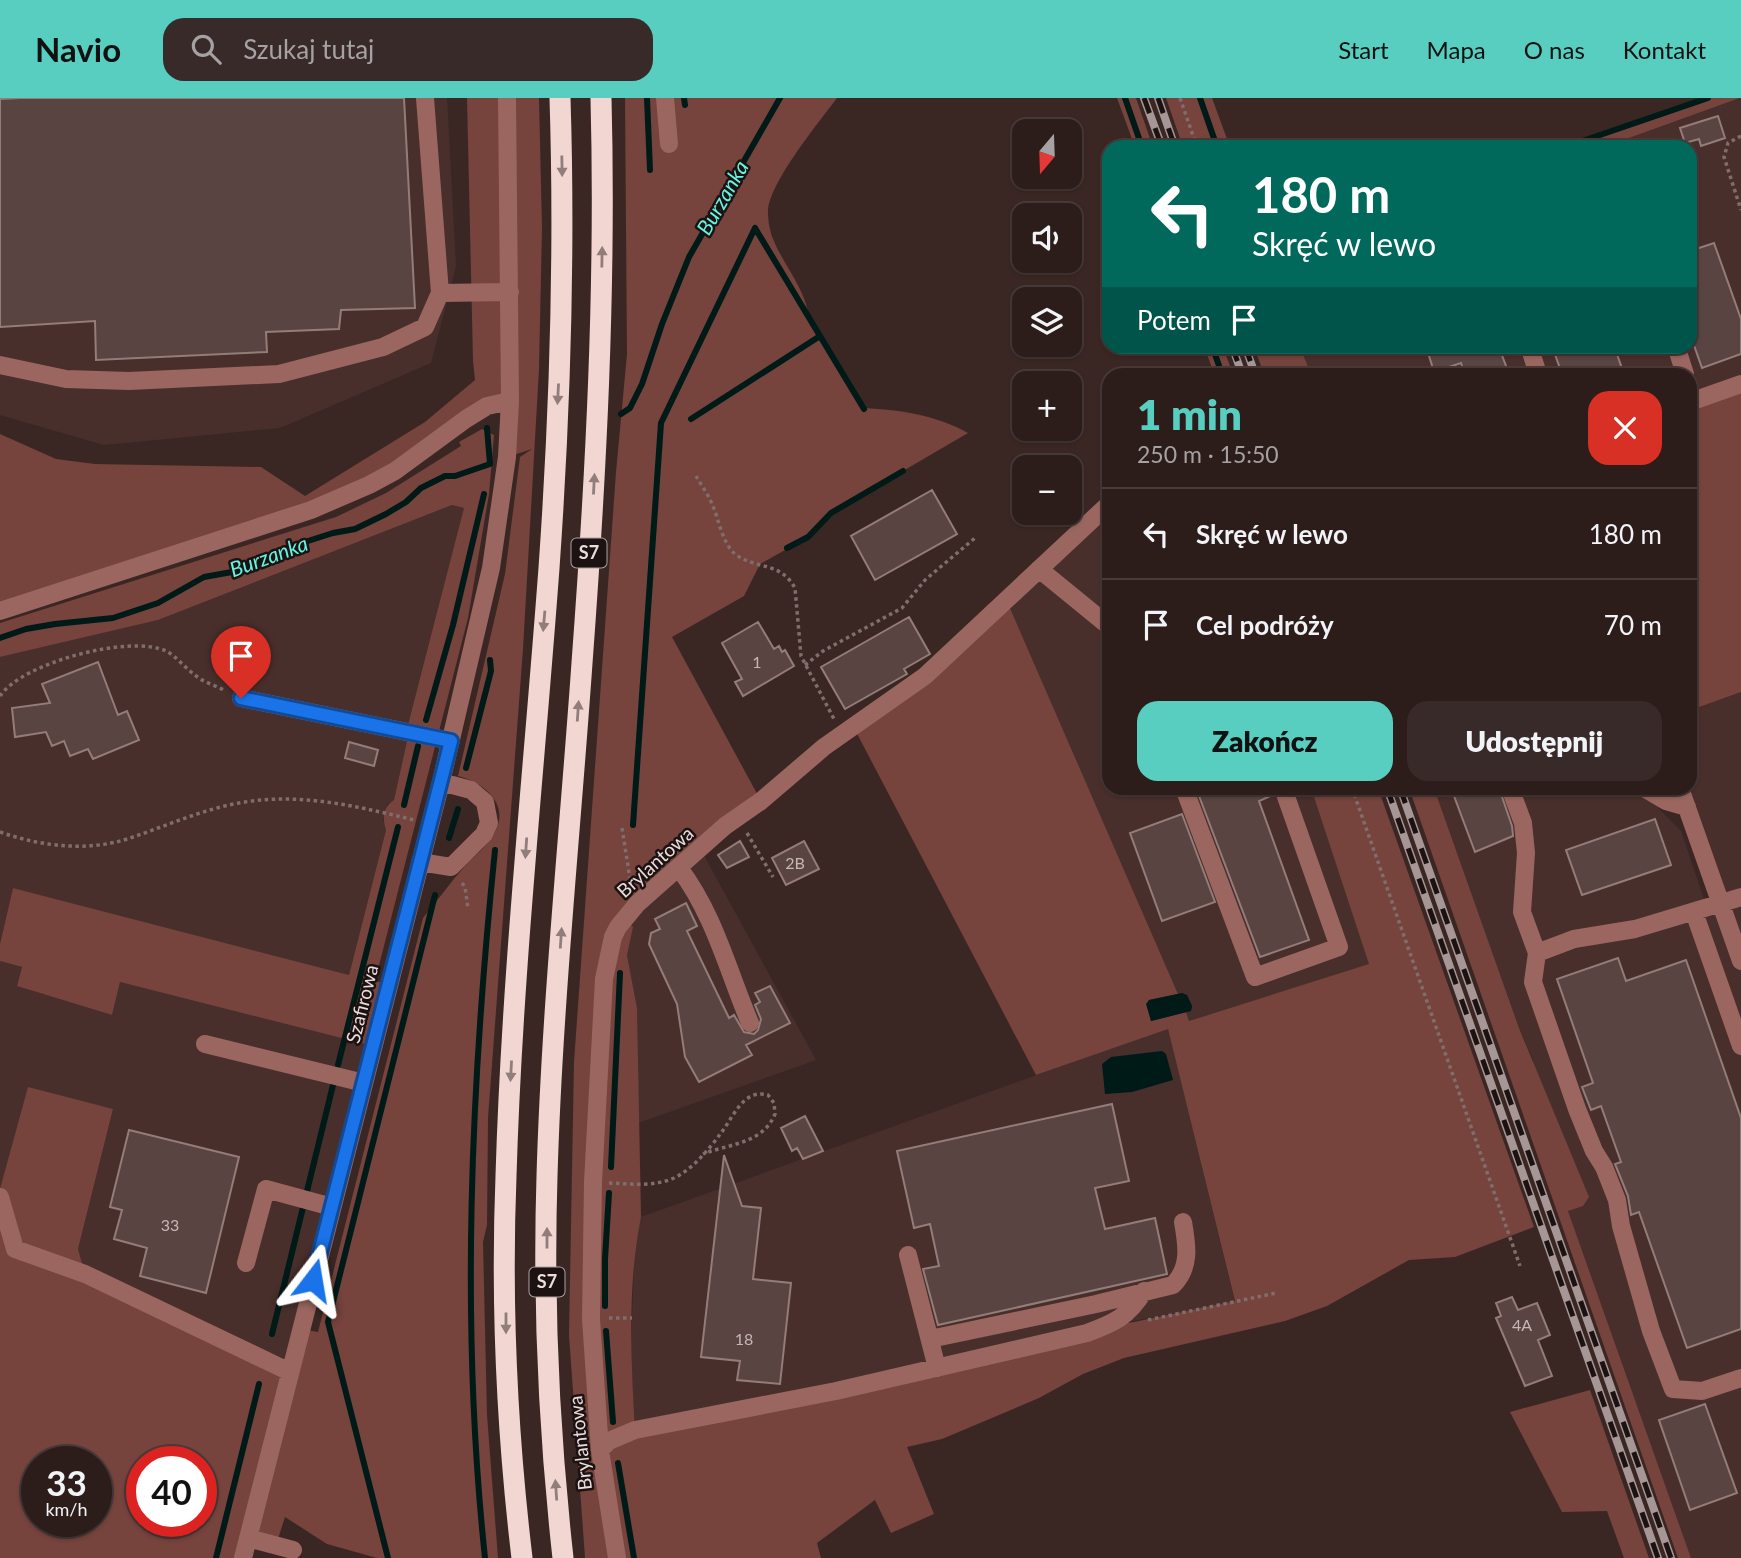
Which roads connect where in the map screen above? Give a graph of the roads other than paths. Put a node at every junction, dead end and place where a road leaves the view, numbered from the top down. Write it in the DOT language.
graph roads {
  1 [pos="425,98"];
  2 [pos="507,98"];
  3 [pos="560,98"];
  4 [pos="601,98"];
  5 [pos="665,98"];
  6 [pos="669,144"];
  7 [pos="510,292"];
  8 [pos="440,293"];
  9 [pos="0,365"];
  10 [pos="1741,384"];
  11 [pos="1697,398"];
  12 [pos="510,401"];
  13 [pos="1102,510"];
  14 [pos="1039,569"];
  15 [pos="0,611"];
  16 [pos="1102,620"];
  17 [pos="241,698"];
  18 [pos="451,741"];
  19 [pos="441,782"];
  20 [pos="1187,795"];
  21 [pos="1285,795"];
  22 [pos="1513,795"];
  23 [pos="1656,795"];
  24 [pos="1683,795"];
  25 [pos="1687,807"];
  26 [pos="420,862"];
  27 [pos="679,868"];
  28 [pos="1741,897"];
  29 [pos="1721,904"];
  30 [pos="1694,912"];
  31 [pos="1537,953"];
  32 [pos="1741,961"];
  33 [pos="750,1023"];
  34 [pos="205,1044"];
  35 [pos="1741,1045"];
  36 [pos="363,1083"];
  37 [pos="0,1197"];
  38 [pos="332,1207"];
  39 [pos="1183,1222"];
  40 [pos="908,1255"];
  41 [pos="246,1263"];
  42 [pos="1144,1291"];
  43 [pos="930,1339"];
  44 [pos="937,1368"];
  45 [pos="290,1372"];
  46 [pos="1741,1378"];
  47 [pos="600,1450"];
  48 [pos="298,1531"];
  49 [pos="248,1538"];
  50 [pos="292,1554"];
  51 [pos="243,1558"];
  52 [pos="522,1558"];
  53 [pos="563,1558"];
  54 [pos="617,1558"];
  1 -- 8 [label="street"];
  2 -- 7 [label="street, Szafirowa"];
  3 -- 52 [label="highway, S7, one-way"];
  53 -- 4 [label="highway, S7, one-way"];
  5 -- 6 [label="street"];
  7 -- 8 [label="street"];
  7 -- 12 [label="street, Szafirowa"];
  8 -- 9 [label="street"];
  10 -- 11 [label="street"];
  12 -- 15 [label="street"];
  12 -- 18 [label="street, Szafirowa"];
  13 -- 14 [label="street, Brylantowa"];
  14 -- 16 [label="street"];
  14 -- 27 [label="street, Brylantowa"];
  17 -- 18 [label="street"];
  18 -- 19 [label="street, Szafirowa"];
  19 -- 26 [label="street, Szafirowa"];
  19 -- 26 [label="street"];
  20 -- 21 [label="street"];
  22 -- 31 [label="street"];
  23 -- 25 [label="street"];
  24 -- 25 [label="street"];
  25 -- 29 [label="street"];
  26 -- 36 [label="street, Szafirowa"];
  27 -- 33 [label="street"];
  27 -- 47 [label="street, Brylantowa"];
  28 -- 29 [label="street"];
  29 -- 30 [label="street"];
  29 -- 32 [label="street"];
  30 -- 31 [label="street"];
  30 -- 35 [label="street"];
  31 -- 46 [label="street"];
  34 -- 36 [label="street"];
  36 -- 38 [label="street, Szafirowa"];
  37 -- 45 [label="street"];
  38 -- 41 [label="street"];
  38 -- 45 [label="street, Szafirowa"];
  39 -- 42 [label="street"];
  40 -- 43 [label="street"];
  42 -- 43 [label="street"];
  42 -- 44 [label="street"];
  43 -- 44 [label="street"];
  44 -- 47 [label="street"];
  45 -- 49 [label="street, Szafirowa"];
  47 -- 54 [label="street, Brylantowa"];
  48 -- 50 [label="street"];
  49 -- 50 [label="street"];
  49 -- 51 [label="street, Szafirowa"];
}
